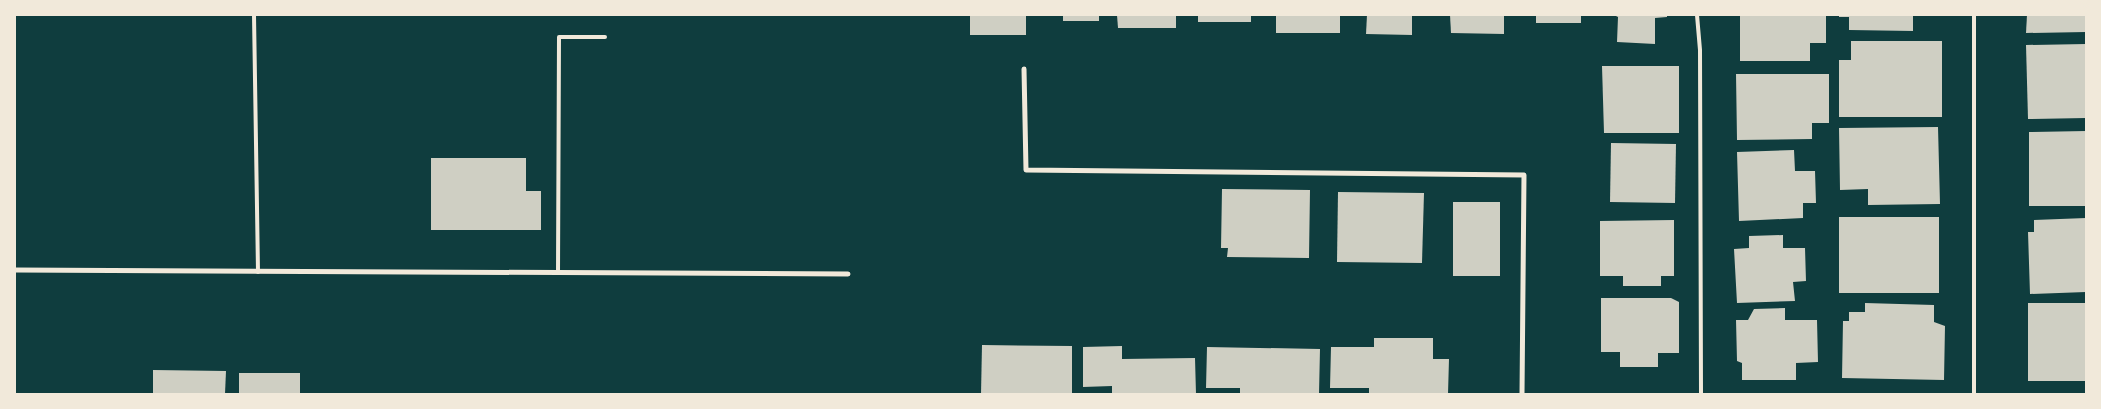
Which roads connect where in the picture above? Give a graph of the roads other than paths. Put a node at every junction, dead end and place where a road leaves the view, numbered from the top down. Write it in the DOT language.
graph roads {
  1 [pos="254,15"];
  2 [pos="1697,15"];
  3 [pos="1974,15"];
  4 [pos="605,37"];
  5 [pos="1024,69"];
  6 [pos="15,270"];
  7 [pos="258,272"];
  8 [pos="558,273"];
  9 [pos="848,274"];
  10 [pos="1522,394"];
  11 [pos="1700,394"];
  12 [pos="1974,394"];
  1 -- 7 [label="lane"];
  2 -- 11 [label="lane"];
  3 -- 12 [label="lane"];
  4 -- 8 [label="lane"];
  5 -- 10 [label="street"];
  6 -- 7 [label="street"];
  7 -- 8 [label="street"];
  8 -- 9 [label="street"];
}
